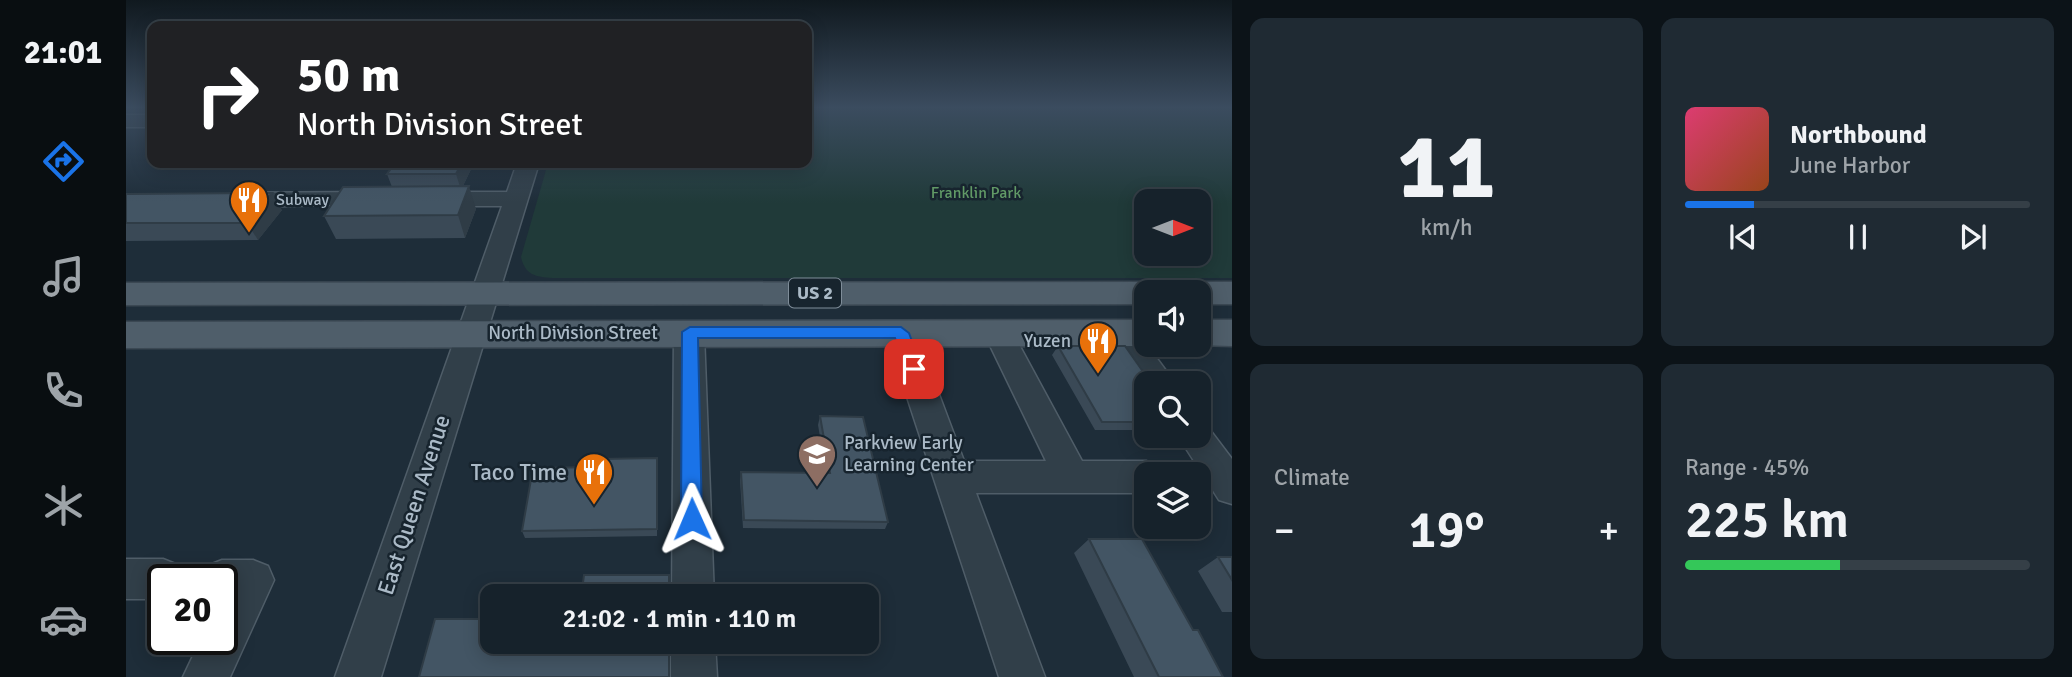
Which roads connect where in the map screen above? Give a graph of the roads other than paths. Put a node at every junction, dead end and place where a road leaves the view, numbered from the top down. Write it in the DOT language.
graph roads {
  1 [pos="526,168"];
  2 [pos="516,199"];
  3 [pos="214,200"];
  4 [pos="1134,293"];
  5 [pos="1211,293"];
  6 [pos="1232,293"];
  7 [pos="126,294"];
  8 [pos="484,294"];
  9 [pos="690,332"];
  10 [pos="901,333"];
  11 [pos="999,333"];
  12 [pos="1134,333"];
  13 [pos="1211,333"];
  14 [pos="1232,333"];
  15 [pos="471,334"];
  16 [pos="126,335"];
  17 [pos="1201,448"];
  18 [pos="952,477"];
  19 [pos="1072,477"];
  20 [pos="1134,477"];
  21 [pos="1218,481"];
  22 [pos="126,579"];
  23 [pos="147,579"];
  24 [pos="238,580"];
  25 [pos="692,584"];
  26 [pos="238,611"];
  27 [pos="693,654"];
  28 [pos="217,655"];
  29 [pos="206,677"];
  30 [pos="358,677"];
  31 [pos="694,677"];
  32 [pos="1022,677"];
  1 -- 2 [label="street, East Queen Avenue"];
  2 -- 3 [label="street"];
  2 -- 8 [label="street, East Queen Avenue"];
  4 -- 8 [label="main road, North Division Street / US 2"];
  5 -- 6 [label="main road"];
  7 -- 8 [label="main road, North Division Street / US 2"];
  8 -- 15 [label="street, East Queen Avenue"];
  9 -- 10 [label="main road, North Division Street / US 2"];
  9 -- 15 [label="main road, North Division Street / US 2"];
  9 -- 25 [label="street"];
  10 -- 11 [label="main road, North Division Street / US 2"];
  10 -- 18 [label="street"];
  11 -- 12 [label="main road, North Division Street / US 2"];
  11 -- 19 [label="street"];
  13 -- 14 [label="main road"];
  15 -- 16 [label="main road, North Division Street / US 2"];
  15 -- 30 [label="street, East Queen Avenue"];
  17 -- 21 [label="street"];
  18 -- 19 [label="street"];
  18 -- 32 [label="street"];
  19 -- 20 [label="street"];
  22 -- 23 [label="street"];
  24 -- 26 [label="street"];
  27 -- 31 [label="street"];
  28 -- 29 [label="street"];
}
